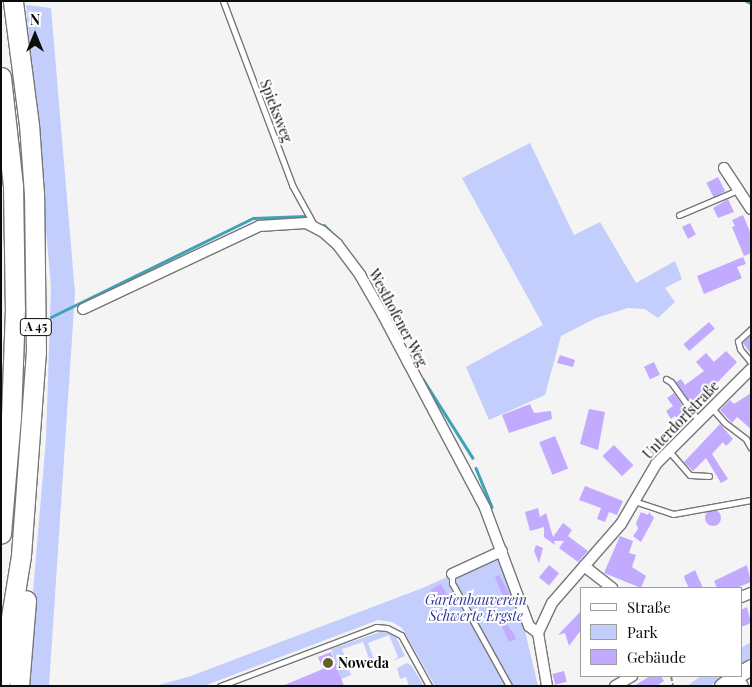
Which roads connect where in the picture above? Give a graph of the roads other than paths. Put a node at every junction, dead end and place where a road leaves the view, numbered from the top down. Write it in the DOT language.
graph roads {
  1 [pos="223,1"];
  2 [pos="14,5"];
  3 [pos="1,77"];
  4 [pos="724,168"];
  5 [pos="738,190"];
  6 [pos="751,209"];
  7 [pos="679,214"];
  8 [pos="314,226"];
  9 [pos="83,309"];
  10 [pos="751,329"];
  11 [pos="751,362"];
  12 [pos="751,369"];
  13 [pos="666,379"];
  14 [pos="711,407"];
  15 [pos="698,420"];
  16 [pos="751,448"];
  17 [pos="668,450"];
  18 [pos="30,461"];
  19 [pos="709,476"];
  20 [pos="751,500"];
  21 [pos="634,501"];
  22 [pos="1,534"];
  23 [pos="502,551"];
  24 [pos="584,566"];
  25 [pos="452,574"];
  26 [pos="611,587"];
  27 [pos="538,633"];
  28 [pos="751,667"];
  29 [pos="630,677"];
  30 [pos="1,679"];
  31 [pos="740,680"];
  32 [pos="19,686"];
  33 [pos="220,686"];
  34 [pos="429,686"];
  35 [pos="509,686"];
  36 [pos="547,686"];
  37 [pos="615,686"];
  38 [pos="722,686"];
  1 -- 8 [label="lane, Spieksweg"];
  2 -- 18 [label="highway, A 45"];
  3 -- 22 [label="highway, A 45"];
  4 -- 5 [label="street"];
  5 -- 6 [label="street"];
  5 -- 7 [label="lane"];
  8 -- 9 [label="street"];
  8 -- 23 [label="street, Westhofener Weg"];
  10 -- 11 [label="lane"];
  12 -- 14 [label="street, Unterdorfstraße"];
  13 -- 15 [label="lane"];
  14 -- 15 [label="street, Unterdorfstraße"];
  14 -- 16 [label="lane"];
  15 -- 17 [label="street, Unterdorfstraße"];
  17 -- 19 [label="lane"];
  17 -- 21 [label="street, Unterdorfstraße"];
  18 -- 30 [label="highway, A 45"];
  18 -- 32 [label="highway"];
  20 -- 21 [label="lane"];
  21 -- 24 [label="street, Unterdorfstraße"];
  23 -- 25 [label="street"];
  23 -- 27 [label="street, Westhofener Weg"];
  24 -- 26 [label="street"];
  24 -- 27 [label="street, Unterdorfstraße"];
  25 -- 35 [label="lane"];
  27 -- 36 [label="street"];
  28 -- 31 [label="main road"];
  29 -- 37 [label="street"];
  31 -- 38 [label="main road"];
  33 -- 34 [label="lane"];
}
